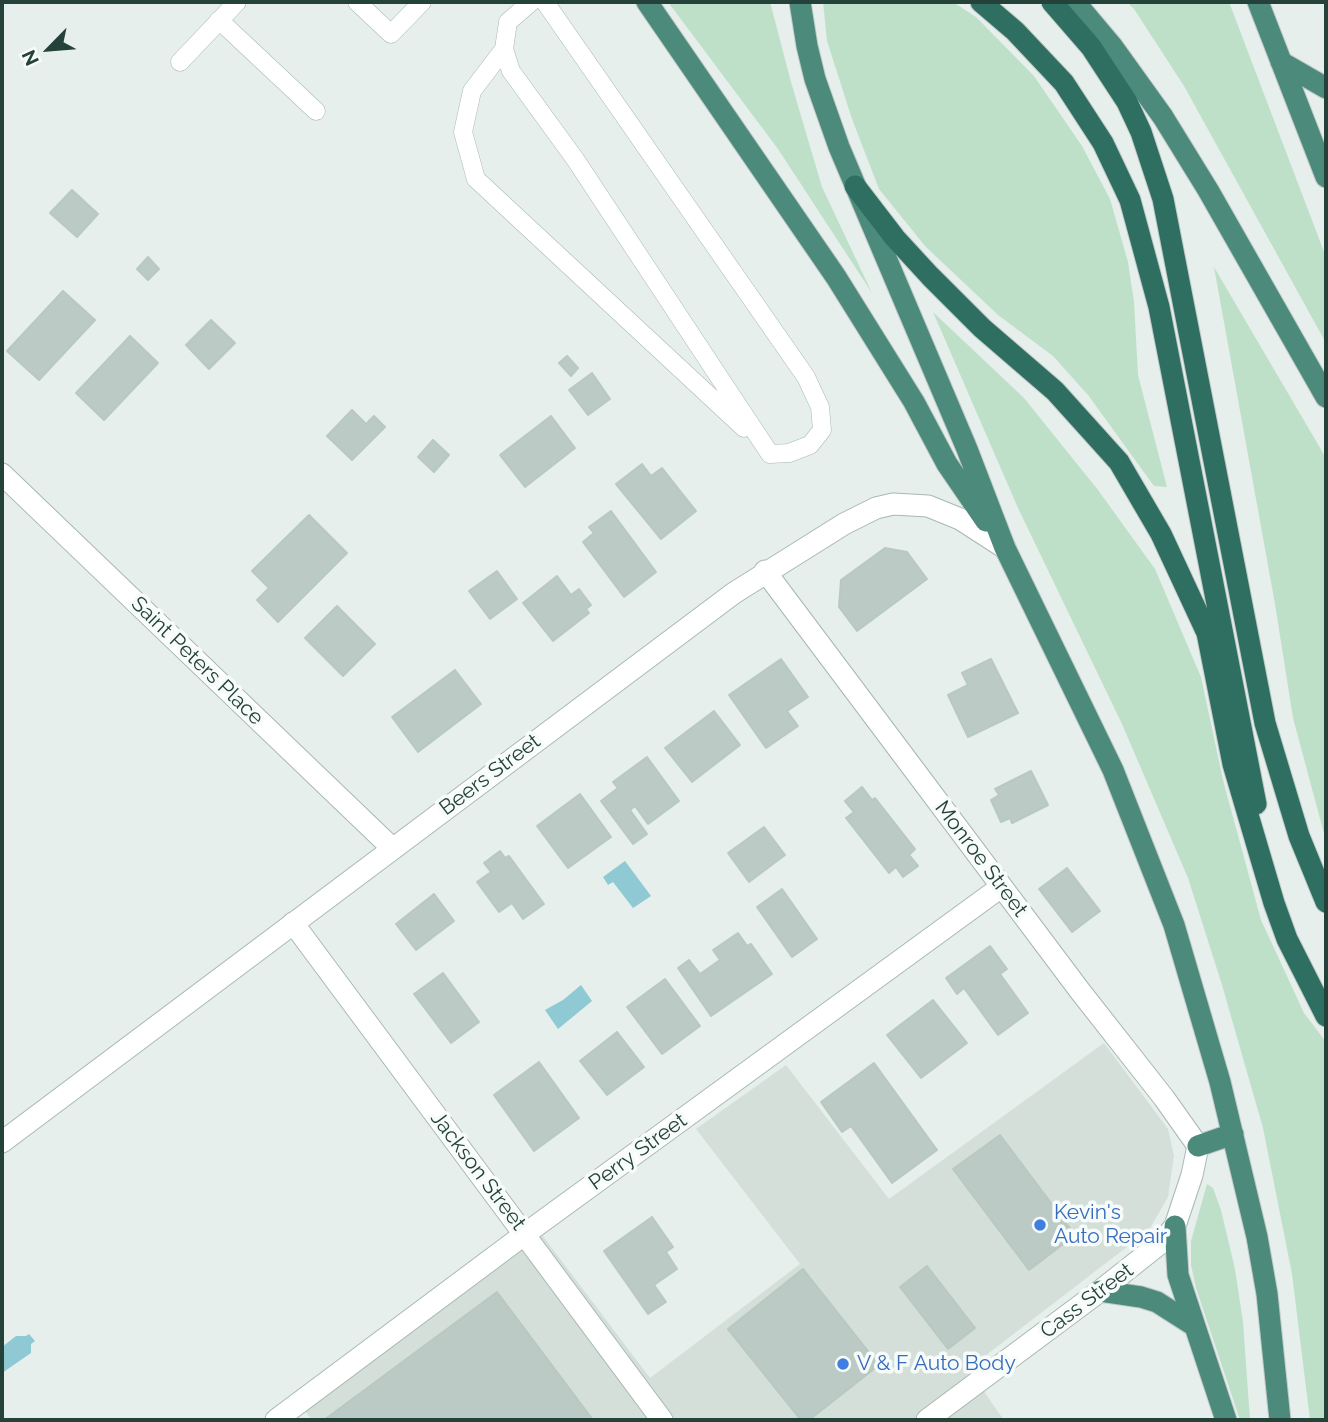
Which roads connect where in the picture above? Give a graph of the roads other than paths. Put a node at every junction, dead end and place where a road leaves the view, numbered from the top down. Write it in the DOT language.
graph roads {
  1 [pos="237,2"];
  2 [pos="357,2"];
  3 [pos="422,2"];
  4 [pos="531,2"];
  5 [pos="545,2"];
  6 [pos="646,2"];
  7 [pos="800,2"];
  8 [pos="981,2"];
  9 [pos="1052,2"];
  10 [pos="1075,2"];
  11 [pos="1258,2"];
  12 [pos="219,20"];
  13 [pos="504,49"];
  14 [pos="180,62"];
  15 [pos="1282,62"];
  16 [pos="1326,88"];
  17 [pos="316,111"];
  18 [pos="1326,177"];
  19 [pos="855,186"];
  20 [pos="1326,397"];
  21 [pos="767,450"];
  22 [pos="2,474"];
  23 [pos="1005,548"];
  24 [pos="765,571"];
  25 [pos="392,848"];
  26 [pos="1265,868"];
  27 [pos="1001,887"];
  28 [pos="1326,902"];
  29 [pos="293,923"];
  30 [pos="1326,1016"];
  31 [pos="1233,1134"];
  32 [pos="2,1142"];
  33 [pos="1198,1146"];
  34 [pos="1175,1226"];
  35 [pos="525,1234"];
  36 [pos="1100,1291"];
  37 [pos="1193,1325"];
  38 [pos="276,1420"];
  39 [pos="662,1420"];
  40 [pos="927,1420"];
  41 [pos="1226,1420"];
  42 [pos="1280,1420"];
  1 -- 12 [label="lane"];
  2 -- 3 [label="lane"];
  4 -- 13 [label="lane"];
  5 -- 21 [label="lane"];
  6 -- 23 [label="highway"];
  7 -- 19 [label="highway"];
  8 -- 26 [label="highway"];
  9 -- 28 [label="highway"];
  10 -- 20 [label="highway"];
  11 -- 15 [label="highway"];
  12 -- 14 [label="lane"];
  12 -- 17 [label="lane"];
  13 -- 21 [label="lane"];
  13 -- 21 [label="lane"];
  15 -- 16 [label="highway"];
  15 -- 18 [label="highway"];
  19 -- 23 [label="highway"];
  19 -- 26 [label="highway"];
  22 -- 25 [label="street, Saint Peters Place"];
  23 -- 24 [label="street, Beers Street"];
  23 -- 31 [label="highway"];
  24 -- 25 [label="street, Beers Street"];
  24 -- 27 [label="street, Monroe Street"];
  25 -- 29 [label="street, Beers Street"];
  26 -- 30 [label="highway"];
  27 -- 33 [label="street, Monroe Street"];
  27 -- 35 [label="street, Perry Street"];
  29 -- 32 [label="street, Beers Street"];
  29 -- 35 [label="street, Jackson Street"];
  31 -- 33 [label="highway"];
  31 -- 42 [label="highway"];
  33 -- 34 [label="street, Cass Street"];
  34 -- 36 [label="street, Cass Street"];
  34 -- 37 [label="highway"];
  35 -- 38 [label="street, Perry Street"];
  35 -- 39 [label="street, Jackson Street"];
  36 -- 37 [label="highway"];
  36 -- 40 [label="street, Cass Street"];
  37 -- 41 [label="highway"];
}
